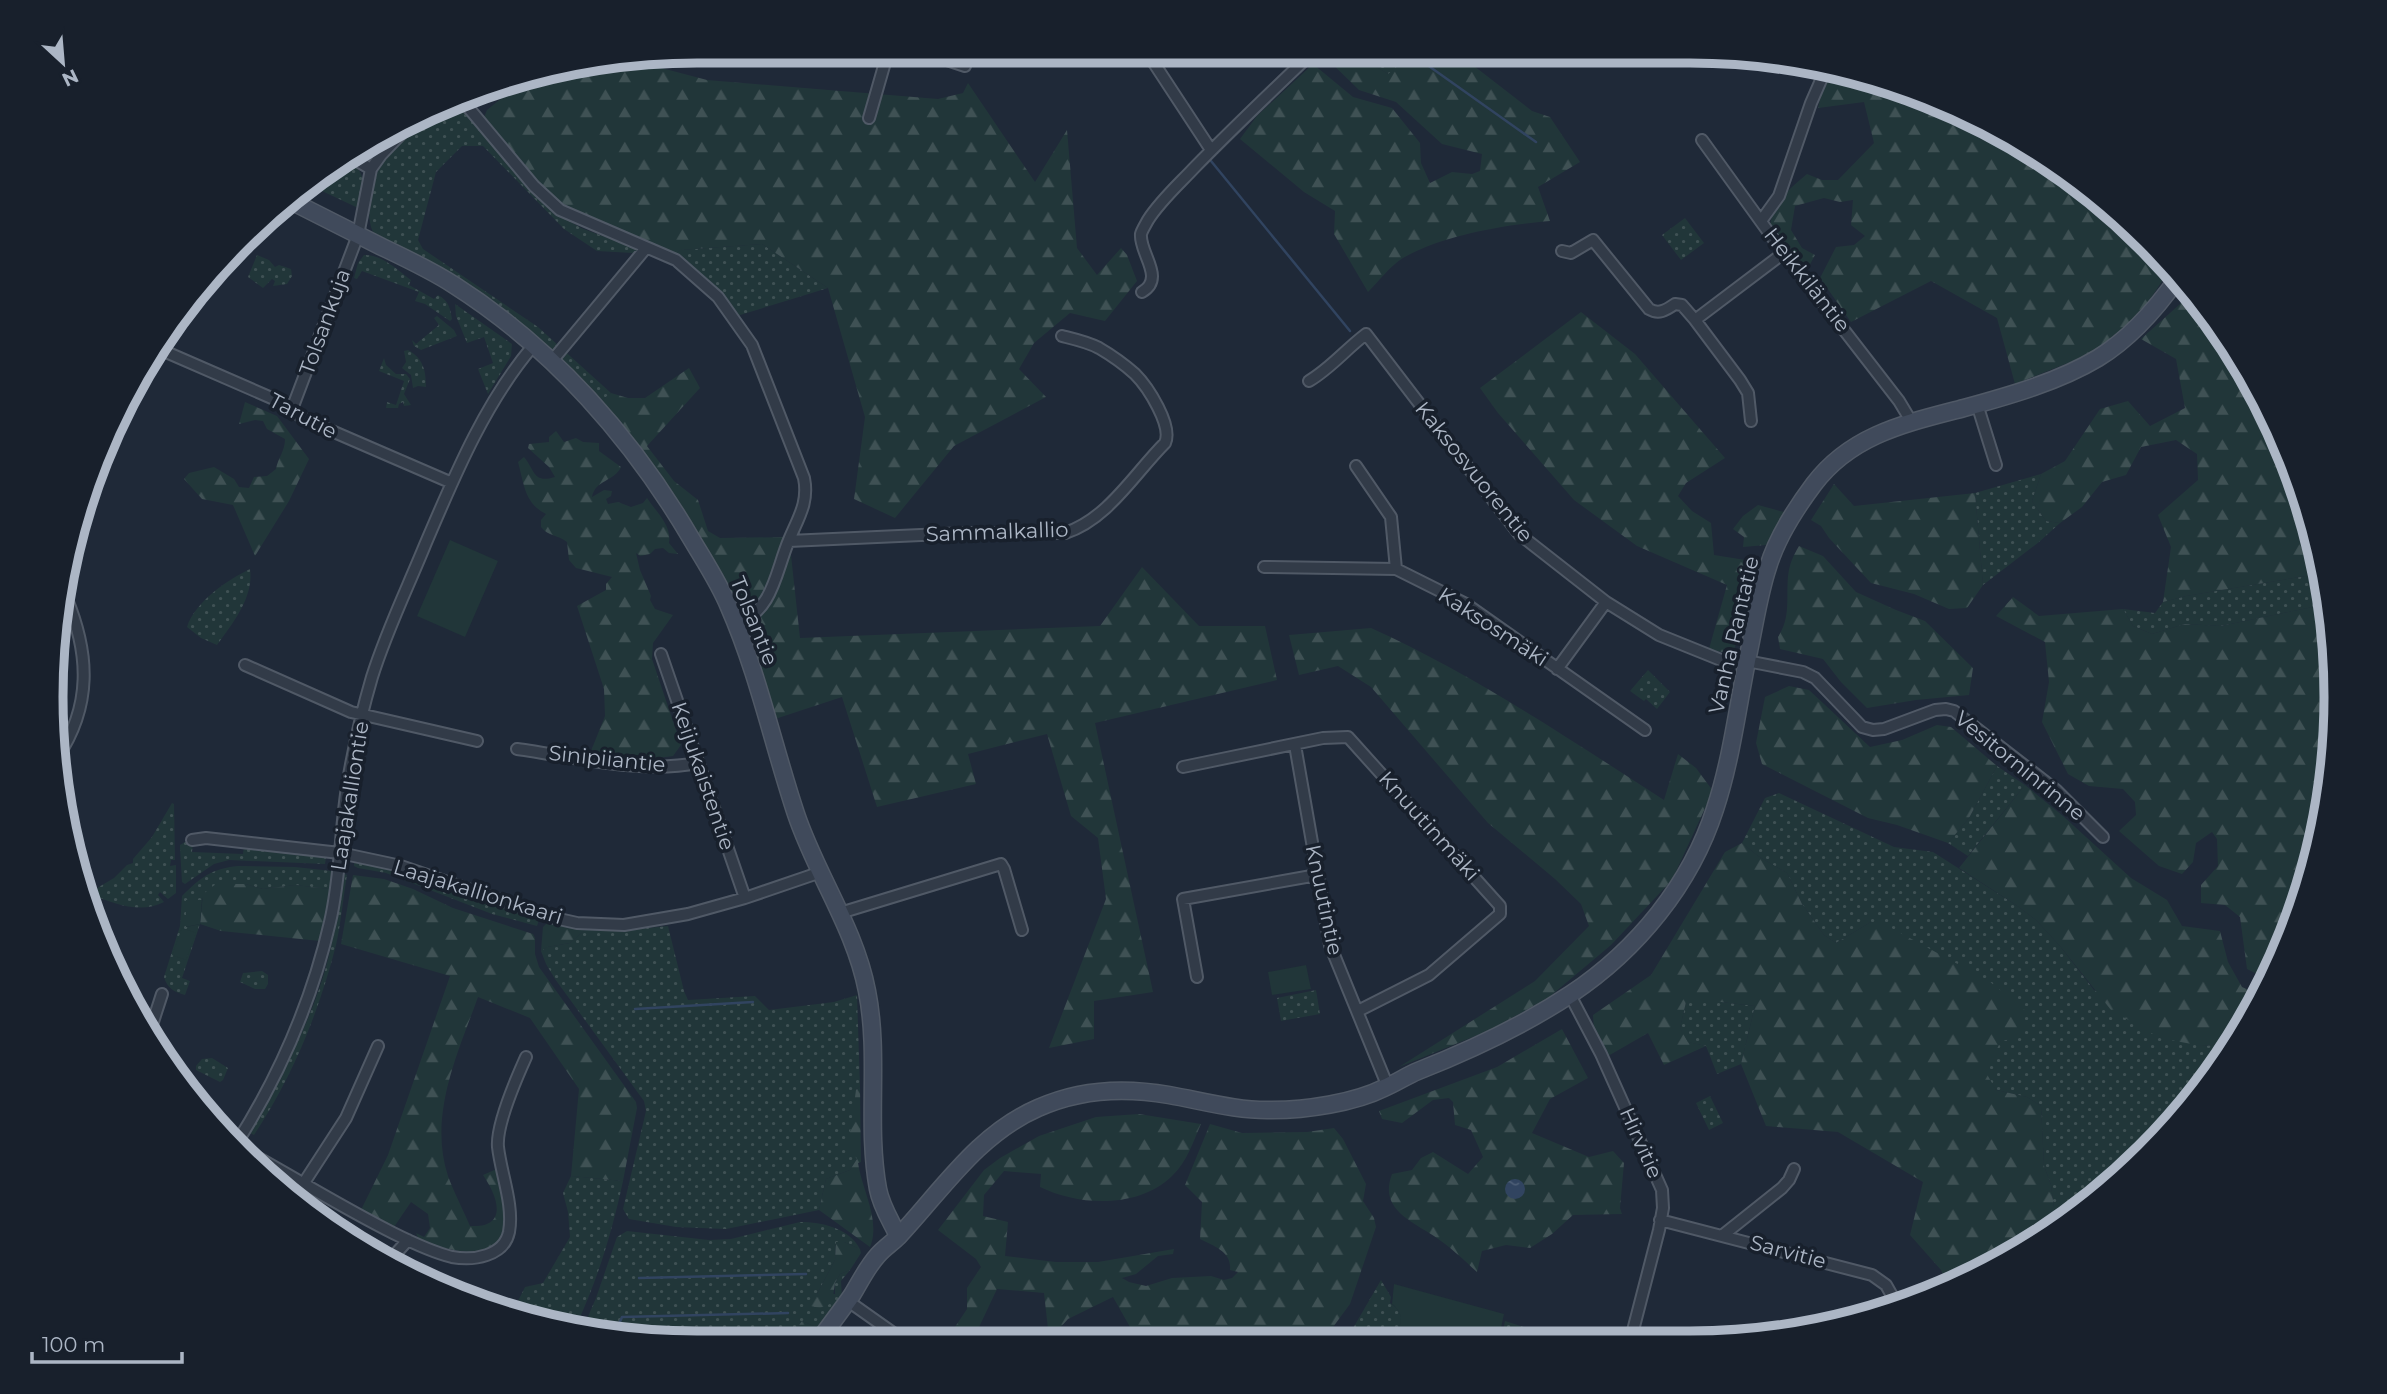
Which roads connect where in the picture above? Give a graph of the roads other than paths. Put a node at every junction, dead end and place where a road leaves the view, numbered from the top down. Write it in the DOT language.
graph roads {
  1 [pos="885,63"];
  2 [pos="956,63"];
  3 [pos="1154,63"];
  4 [pos="1302,63"];
  5 [pos="965,66"];
  6 [pos="1822,77"];
  7 [pos="467,106"];
  8 [pos="869,118"];
  9 [pos="396,139"];
  10 [pos="1702,140"];
  11 [pos="1211,150"];
  12 [pos="358,162"];
  13 [pos="371,169"];
  14 [pos="298,205"];
  15 [pos="1761,221"];
  16 [pos="358,235"];
  17 [pos="646,248"];
  18 [pos="1562,251"];
  19 [pos="1785,252"];
  20 [pos="2172,285"];
  21 [pos="1142,292"];
  22 [pos="1695,320"];
  23 [pos="1062,336"];
  24 [pos="533,346"];
  25 [pos="165,353"];
  26 [pos="551,362"];
  27 [pos="1309,381"];
  28 [pos="1977,404"];
  29 [pos="292,410"];
  30 [pos="1751,421"];
  31 [pos="1911,421"];
  32 [pos="1996,465"];
  33 [pos="1356,466"];
  34 [pos="452,483"];
  35 [pos="789,541"];
  36 [pos="1264,567"];
  37 [pos="1396,569"];
  38 [pos="1606,602"];
  39 [pos="69,606"];
  40 [pos="736,625"];
  41 [pos="661,654"];
  42 [pos="1747,661"];
  43 [pos="245,665"];
  44 [pos="1557,669"];
  45 [pos="362,713"];
  46 [pos="1645,730"];
  47 [pos="477,741"];
  48 [pos="65,744"];
  49 [pos="1295,745"];
  50 [pos="517,749"];
  51 [pos="698,763"];
  52 [pos="1184,768"];
  53 [pos="2104,837"];
  54 [pos="192,840"];
  55 [pos="340,853"];
  56 [pos="821,872"];
  57 [pos="1317,875"];
  58 [pos="745,898"];
  59 [pos="840,913"];
  60 [pos="1022,930"];
  61 [pos="1197,977"];
  62 [pos="162,994"];
  63 [pos="1570,995"];
  64 [pos="1358,1011"];
  65 [pos="153,1022"];
  66 [pos="378,1046"];
  67 [pos="526,1057"];
  68 [pos="1388,1087"];
  69 [pos="241,1136"];
  70 [pos="268,1163"];
  71 [pos="1794,1169"];
  72 [pos="305,1184"];
  73 [pos="300,1191"];
  74 [pos="1660,1220"];
  75 [pos="1723,1235"];
  76 [pos="898,1236"];
  77 [pos="408,1240"];
  78 [pos="395,1254"];
  79 [pos="1893,1297"];
  80 [pos="848,1301"];
  81 [pos="826,1331"];
  82 [pos="890,1331"];
  83 [pos="1633,1331"];
  1 -- 8 [label="street"];
  2 -- 5 [label="street"];
  3 -- 11 [label="street"];
  4 -- 11 [label="street"];
  6 -- 15 [label="street"];
  7 -- 17 [label="street"];
  9 -- 13 [label="street"];
  10 -- 15 [label="street, Heikkiläntie"];
  11 -- 21 [label="street"];
  12 -- 13 [label="street"];
  13 -- 16 [label="street, Tolsankuja"];
  14 -- 16 [label="main road, Tolsantie"];
  15 -- 19 [label="street, Heikkiläntie"];
  16 -- 24 [label="main road, Tolsantie"];
  16 -- 29 [label="street, Tolsankuja"];
  17 -- 26 [label="street"];
  17 -- 35 [label="street"];
  18 -- 22 [label="street"];
  19 -- 22 [label="street"];
  19 -- 31 [label="street, Heikkiläntie"];
  20 -- 28 [label="main road, Vanha Rantatie"];
  22 -- 30 [label="street"];
  23 -- 35 [label="street, Sammalkallio"];
  24 -- 26 [label="main road, Tolsantie"];
  24 -- 34 [label="street, Laajakalliontie"];
  25 -- 29 [label="street, Tarutie"];
  26 -- 40 [label="main road, Tolsantie"];
  27 -- 38 [label="street, Kaksosvuorentie"];
  28 -- 31 [label="main road, Vanha Rantatie"];
  28 -- 32 [label="street"];
  29 -- 34 [label="street, Tarutie"];
  31 -- 42 [label="main road, Vanha Rantatie"];
  33 -- 37 [label="street"];
  34 -- 45 [label="street, Laajakalliontie"];
  35 -- 40 [label="street"];
  36 -- 37 [label="street, Kaksosmäki"];
  37 -- 44 [label="street, Kaksosmäki"];
  38 -- 42 [label="street, Kaksosvuorentie"];
  38 -- 44 [label="street, Kaksosmäki"];
  39 -- 48 [label="street"];
  40 -- 56 [label="main road, Tolsantie"];
  41 -- 51 [label="street, Keijukaistentie"];
  42 -- 53 [label="street, Vesitorninrinne"];
  42 -- 63 [label="main road, Vanha Rantatie"];
  43 -- 45 [label="street"];
  44 -- 46 [label="street, Kaksosmäki"];
  45 -- 47 [label="street"];
  45 -- 55 [label="street, Laajakalliontie"];
  49 -- 52 [label="street, Knuutinmäki"];
  49 -- 57 [label="street, Knuutintie"];
  49 -- 64 [label="street, Knuutinmäki"];
  50 -- 51 [label="street, Sinipiiantie"];
  51 -- 58 [label="street, Keijukaistentie"];
  54 -- 55 [label="street, Laajakallionkaari"];
  55 -- 58 [label="street, Laajakallionkaari"];
  55 -- 69 [label="street, Laajakalliontie"];
  56 -- 58 [label="street, Laajakallionkaari"];
  56 -- 59 [label="main road, Tolsantie"];
  57 -- 61 [label="street"];
  57 -- 64 [label="street, Knuutintie"];
  59 -- 60 [label="street"];
  59 -- 76 [label="main road, Tolsantie"];
  62 -- 65 [label="street"];
  63 -- 68 [label="main road, Vanha Rantatie"];
  63 -- 74 [label="street, Hirvitie"];
  64 -- 68 [label="street, Knuutintie"];
  66 -- 72 [label="street"];
  67 -- 77 [label="street"];
  68 -- 76 [label="main road, Vanha Rantatie"];
  70 -- 72 [label="street"];
  71 -- 75 [label="street"];
  72 -- 73 [label="street"];
  72 -- 77 [label="street"];
  74 -- 75 [label="street, Sarvitie"];
  74 -- 83 [label="street, Hirvitie"];
  75 -- 79 [label="street, Sarvitie"];
  76 -- 80 [label="main road, Vanha Rantatie"];
  77 -- 78 [label="street"];
  80 -- 81 [label="main road, Vanha Rantatie"];
  80 -- 82 [label="street"];
}
